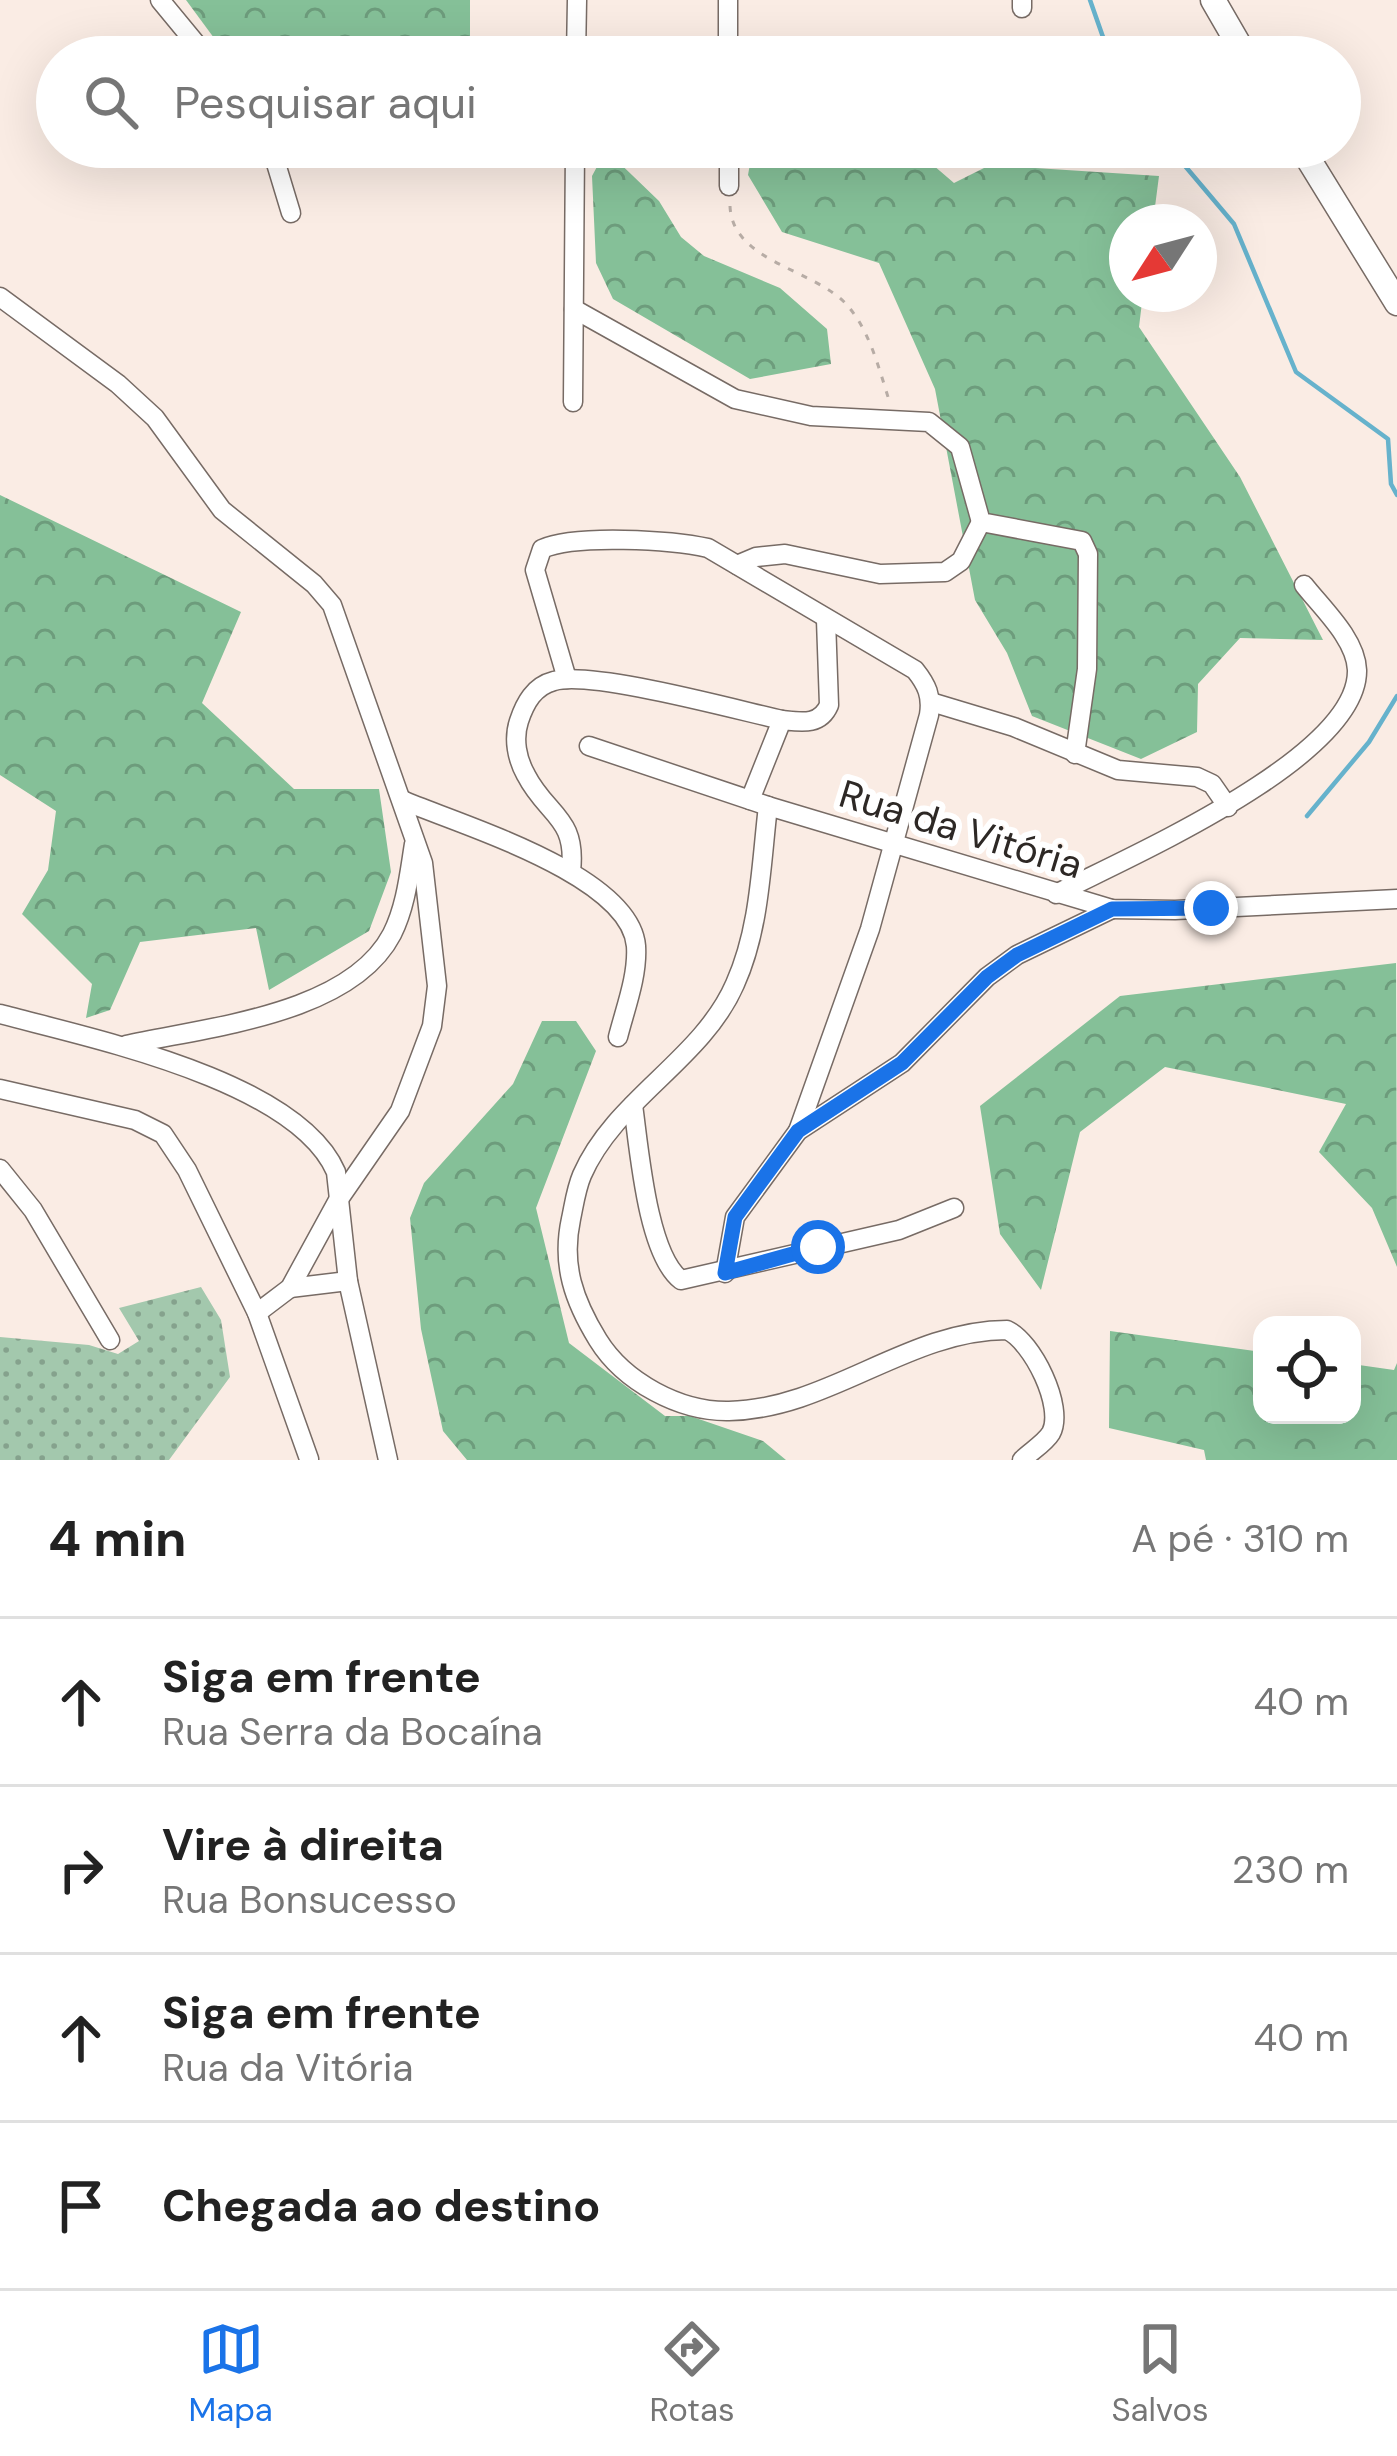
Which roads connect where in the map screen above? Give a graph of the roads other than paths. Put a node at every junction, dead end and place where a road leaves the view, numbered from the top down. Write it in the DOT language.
graph roads {
  1 [pos="160,0"];
  2 [pos="577,0"];
  3 [pos="728,0"];
  4 [pos="1213,0"];
  5 [pos="190,36"];
  6 [pos="576,36"];
  7 [pos="728,36"];
  8 [pos="1234,36"];
  9 [pos="277,168"];
  10 [pos="575,168"];
  11 [pos="729,168"];
  12 [pos="1314,168"];
  13 [pos="729,186"];
  14 [pos="291,212"];
  15 [pos="0,297"];
  16 [pos="1397,303"];
  17 [pos="574,308"];
  18 [pos="573,402"];
  19 [pos="981,521"];
  20 [pos="737,565"];
  21 [pos="1304,585"];
  22 [pos="826,620"];
  23 [pos="566,679"];
  24 [pos="931,702"];
  25 [pos="782,720"];
  26 [pos="589,746"];
  27 [pos="1075,754"];
  28 [pos="402,800"];
  29 [pos="759,802"];
  30 [pos="1228,807"];
  31 [pos="414,844"];
  32 [pos="895,844"];
  33 [pos="571,871"];
  34 [pos="1056,894"];
  35 [pos="1397,899"];
  36 [pos="1112,909"];
  37 [pos="0,1014"];
  38 [pos="618,1037"];
  39 [pos="121,1046"];
  40 [pos="0,1089"];
  41 [pos="633,1105"];
  42 [pos="798,1131"];
  43 [pos="0,1169"];
  44 [pos="337,1202"];
  45 [pos="953,1208"];
  46 [pos="725,1273"];
  47 [pos="348,1281"];
  48 [pos="290,1288"];
  49 [pos="257,1313"];
  50 [pos="110,1340"];
  51 [pos="310,1459"];
  52 [pos="388,1460"];
  53 [pos="1022,1460"];
  1 -- 5 [label="street"];
  2 -- 6 [label="street"];
  3 -- 7 [label="street"];
  4 -- 8 [label="street"];
  9 -- 14 [label="street"];
  10 -- 17 [label="street"];
  11 -- 13 [label="street"];
  12 -- 16 [label="street"];
  15 -- 28 [label="street"];
  17 -- 18 [label="street"];
  17 -- 19 [label="street"];
  19 -- 20 [label="street"];
  19 -- 27 [label="street"];
  20 -- 22 [label="street"];
  20 -- 23 [label="street"];
  21 -- 30 [label="street"];
  22 -- 24 [label="street"];
  22 -- 25 [label="street"];
  23 -- 25 [label="street"];
  23 -- 33 [label="street"];
  24 -- 27 [label="street"];
  24 -- 32 [label="street"];
  25 -- 29 [label="street"];
  26 -- 29 [label="street, Rua da Vitória"];
  27 -- 30 [label="street"];
  28 -- 31 [label="street"];
  28 -- 33 [label="street"];
  29 -- 32 [label="street, Rua da Vitória"];
  29 -- 41 [label="street"];
  30 -- 34 [label="street"];
  31 -- 39 [label="street"];
  31 -- 44 [label="street"];
  32 -- 34 [label="street, Rua da Vitória"];
  32 -- 42 [label="street"];
  33 -- 38 [label="street"];
  34 -- 36 [label="street, Rua da Vitória"];
  35 -- 36 [label="street, Rua da Vitória"];
  36 -- 42 [label="street"];
  37 -- 39 [label="street"];
  39 -- 44 [label="street"];
  40 -- 49 [label="street"];
  41 -- 46 [label="street"];
  41 -- 53 [label="street"];
  42 -- 46 [label="street"];
  43 -- 50 [label="street"];
  44 -- 47 [label="street"];
  44 -- 48 [label="street"];
  45 -- 46 [label="street"];
  47 -- 48 [label="street"];
  47 -- 52 [label="street"];
  48 -- 49 [label="street"];
  49 -- 51 [label="street"];
}
